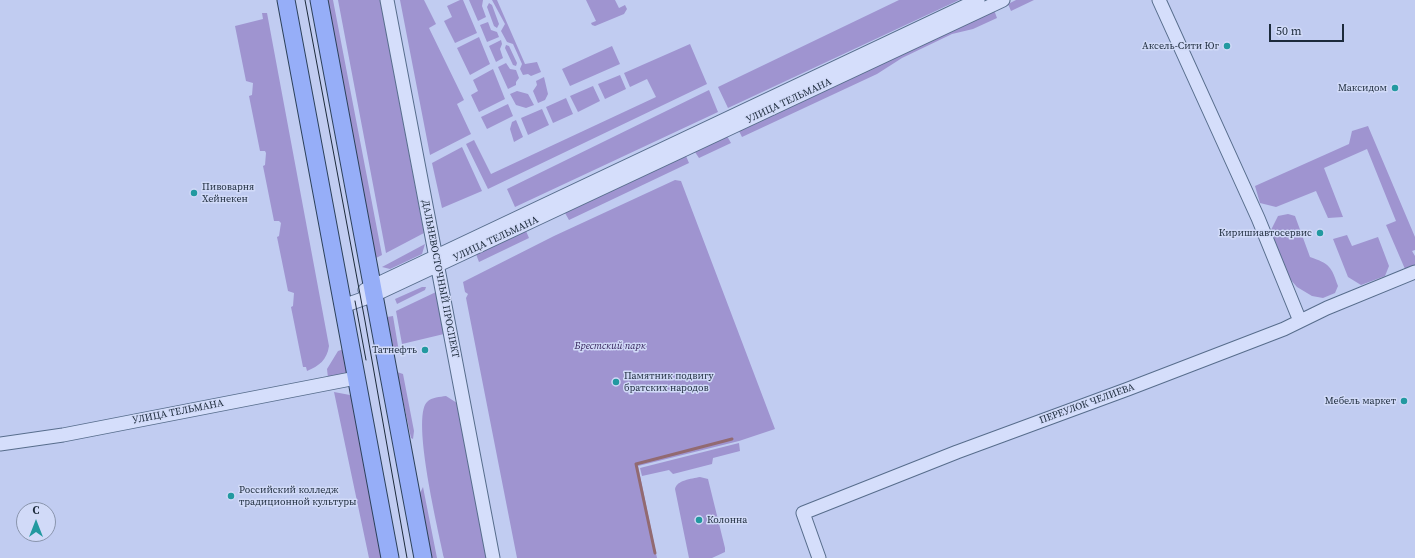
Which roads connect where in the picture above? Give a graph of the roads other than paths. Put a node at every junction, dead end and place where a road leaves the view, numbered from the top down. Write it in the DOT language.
graph roads {
  1 [pos="286,0"];
  2 [pos="319,0"];
  3 [pos="387,0"];
  4 [pos="978,0"];
  5 [pos="1003,0"];
  6 [pos="1158,0"];
  7 [pos="437,261"];
  8 [pos="1415,272"];
  9 [pos="373,290"];
  10 [pos="343,306"];
  11 [pos="1300,321"];
  12 [pos="356,378"];
  13 [pos="0,444"];
  14 [pos="390,558"];
  15 [pos="423,558"];
  16 [pos="493,558"];
  17 [pos="819,558"];
  1 -- 10 [label="main road"];
  2 -- 9 [label="main road"];
  3 -- 7 [label="street, ДАЛЬНЕВОСТОЧНЫЙ ПРОСПЕКТ"];
  4 -- 7 [label="street, УЛИЦА ТЕЛЬМАНА"];
  5 -- 7 [label="street, УЛИЦА ТЕЛЬМАНА"];
  6 -- 11 [label="street"];
  7 -- 9 [label="street, УЛИЦА ТЕЛЬМАНА"];
  7 -- 16 [label="street, ДАЛЬНЕВОСТОЧНЫЙ ПРОСПЕКТ"];
  8 -- 11 [label="street, ПЕРЕУЛОК ЧЕЛИЕВА"];
  9 -- 10 [label="street, УЛИЦА ТЕЛЬМАНА"];
  9 -- 15 [label="main road"];
  10 -- 12 [label="main road"];
  11 -- 17 [label="street, ПЕРЕУЛОК ЧЕЛИЕВА"];
  12 -- 13 [label="street, УЛИЦА ТЕЛЬМАНА"];
  12 -- 14 [label="main road"];
}
